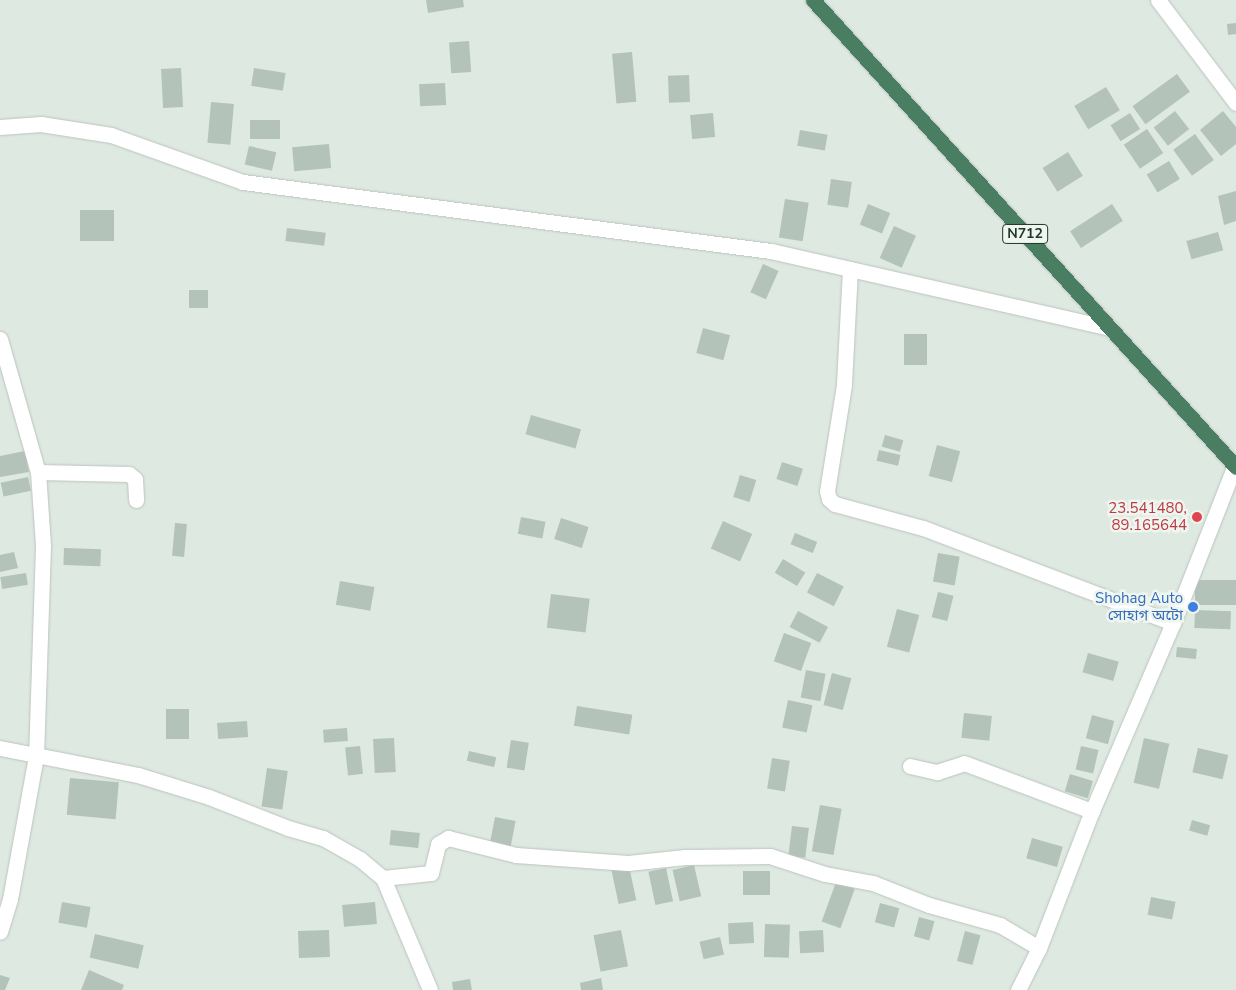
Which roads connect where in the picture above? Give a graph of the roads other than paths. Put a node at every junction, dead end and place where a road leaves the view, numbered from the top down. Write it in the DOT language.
graph roads {
  1 [pos="814,0"];
  2 [pos="1158,0"];
  3 [pos="1236,103"];
  4 [pos="0,127"];
  5 [pos="850,269"];
  6 [pos="1110,328"];
  7 [pos="0,339"];
  8 [pos="1235,465"];
  9 [pos="38,472"];
  10 [pos="136,500"];
  11 [pos="1173,623"];
  12 [pos="0,748"];
  13 [pos="36,756"];
  14 [pos="910,766"];
  15 [pos="1092,811"];
  16 [pos="383,878"];
  17 [pos="0,932"];
  18 [pos="1039,948"];
  19 [pos="430,990"];
  20 [pos="1018,990"];
  1 -- 6 [label="highway, N712"];
  2 -- 3 [label="street"];
  4 -- 5 [label="street"];
  5 -- 6 [label="street"];
  5 -- 11 [label="street"];
  6 -- 8 [label="highway, N712"];
  7 -- 9 [label="street"];
  8 -- 11 [label="street"];
  9 -- 10 [label="street"];
  9 -- 13 [label="street"];
  11 -- 15 [label="street"];
  12 -- 13 [label="street"];
  13 -- 16 [label="street"];
  13 -- 17 [label="street"];
  14 -- 15 [label="street"];
  15 -- 18 [label="street"];
  16 -- 18 [label="street"];
  16 -- 19 [label="street"];
  18 -- 20 [label="street"];
}
